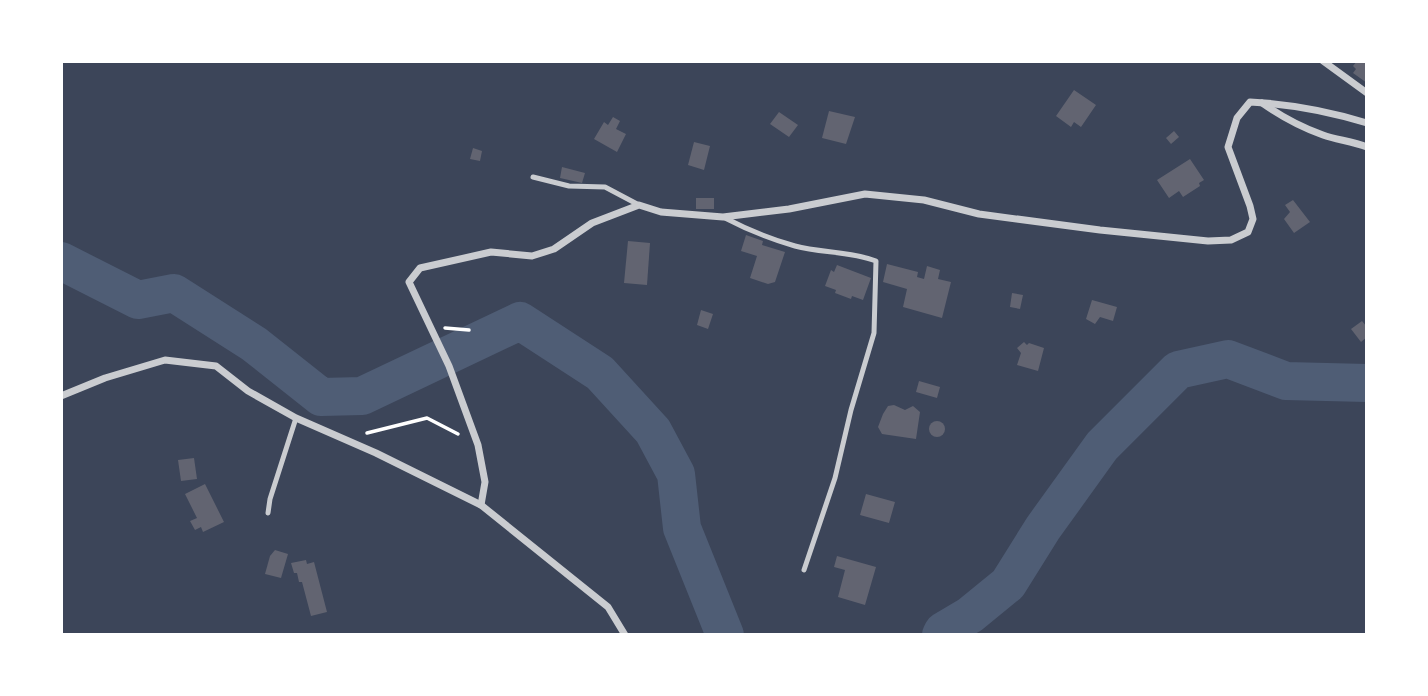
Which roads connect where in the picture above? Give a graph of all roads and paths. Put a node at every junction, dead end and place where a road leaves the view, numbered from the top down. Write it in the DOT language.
graph roads {
  1 [pos="1323,61"];
  2 [pos="1367,93"];
  3 [pos="1262,103"];
  4 [pos="1367,123"];
  5 [pos="1367,147"];
  6 [pos="533,177"];
  7 [pos="639,205"];
  8 [pos="723,217"];
  9 [pos="469,330"];
  10 [pos="433,332"];
  11 [pos="61,396"];
  12 [pos="296,418"];
  13 [pos="344,438"];
  14 [pos="478,446"];
  15 [pos="481,505"];
  16 [pos="268,513"];
  17 [pos="804,570"];
  18 [pos="625,635"];
  1 -- 2 [label="street"];
  3 -- 4 [label="street"];
  3 -- 5 [label="street"];
  3 -- 8 [label="street"];
  6 -- 7 [label="lane"];
  7 -- 8 [label="street"];
  7 -- 10 [label="street"];
  8 -- 17 [label="lane"];
  9 -- 10 [label="path"];
  10 -- 14 [label="street"];
  11 -- 12 [label="street"];
  12 -- 13 [label="street"];
  12 -- 16 [label="lane"];
  13 -- 14 [label="path"];
  13 -- 15 [label="street"];
  14 -- 15 [label="street"];
  15 -- 18 [label="street"];
}
